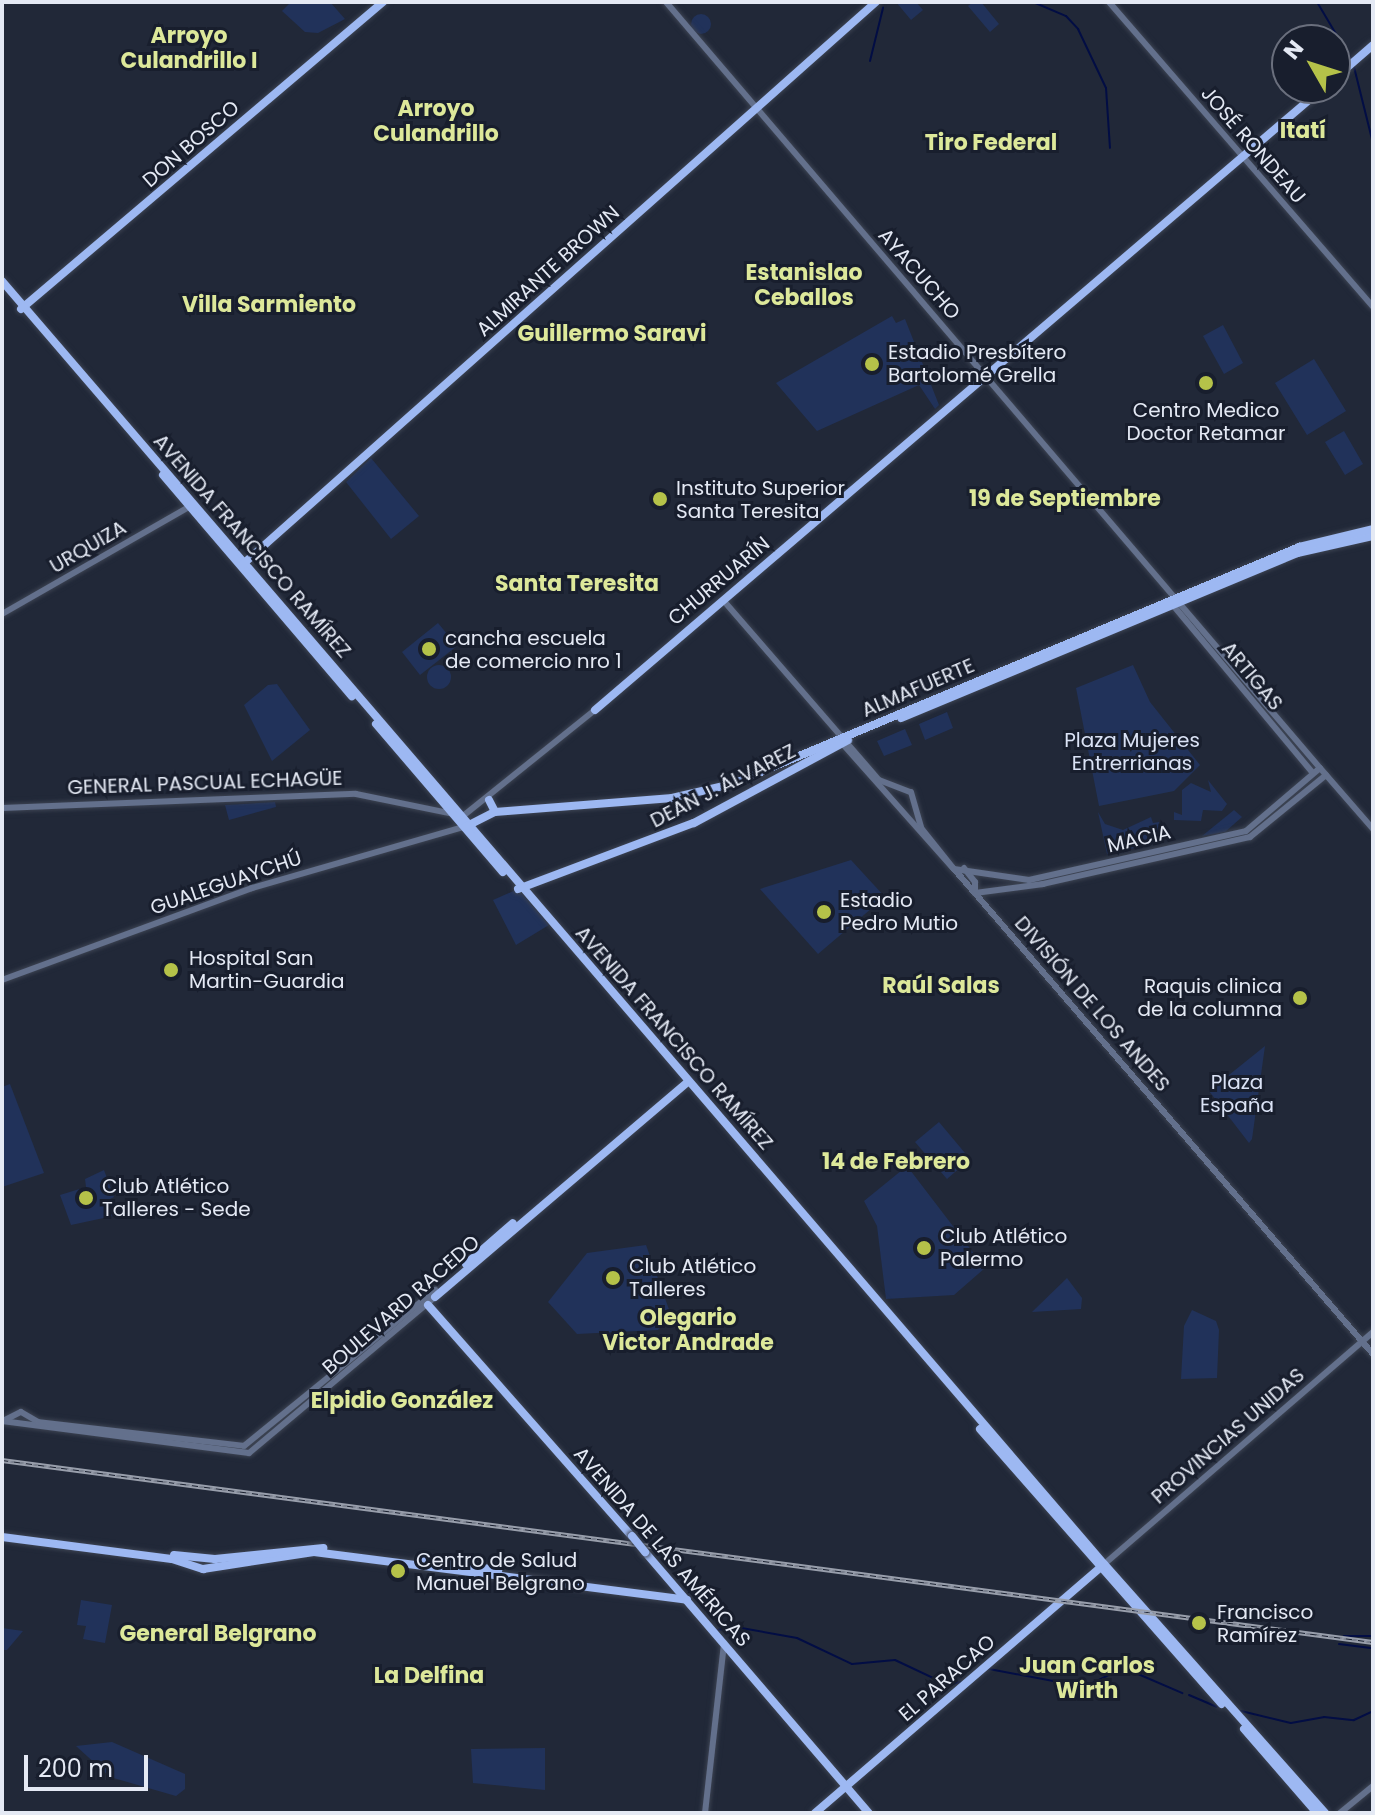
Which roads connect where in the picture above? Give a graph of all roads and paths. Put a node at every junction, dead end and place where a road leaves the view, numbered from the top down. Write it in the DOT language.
graph roads {
  1 [pos="383,2"];
  2 [pos="666,2"];
  3 [pos="876,2"];
  4 [pos="1109,2"];
  5 [pos="1373,45"];
  6 [pos="1351,64"];
  7 [pos="1304,104"];
  8 [pos="756,109"];
  9 [pos="1242,158"];
  10 [pos="2,281"];
  11 [pos="2,288"];
  12 [pos="1373,307"];
  13 [pos="23,308"];
  14 [pos="984,377"];
  15 [pos="189,507"];
  16 [pos="1373,529"];
  17 [pos="1373,536"];
  18 [pos="243,564"];
  19 [pos="723,600"];
  20 [pos="1176,602"];
  21 [pos="2,614"];
  22 [pos="595,710"];
  23 [pos="842,741"];
  24 [pos="1320,768"];
  25 [pos="1312,775"];
  26 [pos="1326,775"];
  27 [pos="1318,784"];
  28 [pos="489,800"];
  29 [pos="2,808"];
  30 [pos="495,812"];
  31 [pos="459,816"];
  32 [pos="467,825"];
  33 [pos="1373,829"];
  34 [pos="964,868"];
  35 [pos="954,869"];
  36 [pos="520,888"];
  37 [pos="975,893"];
  38 [pos="2,980"];
  39 [pos="686,1080"];
  40 [pos="435,1294"];
  41 [pos="428,1305"];
  42 [pos="1373,1332"];
  43 [pos="1362,1341"];
  44 [pos="1373,1354"];
  45 [pos="16,1415"];
  46 [pos="26,1416"];
  47 [pos="2,1421"];
  48 [pos="20,1424"];
  49 [pos="2,1535"];
  50 [pos="1102,1566"];
  51 [pos="671,1582"];
  52 [pos="661,1591"];
  53 [pos="684,1596"];
  54 [pos="724,1643"];
  55 [pos="1373,1786"];
  56 [pos="846,1787"];
  57 [pos="705,1813"];
  58 [pos="815,1813"];
  59 [pos="869,1813"];
  60 [pos="1317,1813"];
  61 [pos="1325,1813"];
  62 [pos="1340,1813"];
  1 -- 13 [label="main road, DON BOSCO"];
  2 -- 8 [label="street, AYACUCHO"];
  3 -- 8 [label="main road, ALMIRANTE BROWN"];
  4 -- 9 [label="street, JOSÉ RONDEAU"];
  5 -- 6 [label="main road"];
  7 -- 9 [label="main road, CHURRUARÍN"];
  8 -- 14 [label="street, AYACUCHO"];
  8 -- 18 [label="main road, ALMIRANTE BROWN"];
  9 -- 12 [label="street, JOSÉ RONDEAU"];
  9 -- 14 [label="main road, CHURRUARÍN"];
  10 -- 13 [label="main road, AVENIDA FRANCISCO RAMÍREZ"];
  11 -- 13 [label="main road, AVENIDA FRANCISCO RAMÍREZ"];
  13 -- 15 [label="main road, AVENIDA FRANCISCO RAMÍREZ"];
  13 -- 18 [label="main road, AVENIDA FRANCISCO RAMÍREZ"];
  14 -- 19 [label="main road, CHURRUARÍN"];
  14 -- 20 [label="street, AYACUCHO"];
  15 -- 18 [label="main road, AVENIDA FRANCISCO RAMÍREZ"];
  15 -- 21 [label="street, URQUIZA"];
  16 -- 20 [label="main road, ALMAFUERTE"];
  17 -- 20 [label="main road, ALMAFUERTE"];
  18 -- 31 [label="main road, AVENIDA FRANCISCO RAMÍREZ"];
  19 -- 22 [label="main road, CHURRUARÍN"];
  19 -- 23 [label="street"];
  20 -- 23 [label="main road, ALMAFUERTE"];
  20 -- 24 [label="street, ARTIGAS"];
  20 -- 25 [label="street, ARTIGAS"];
  22 -- 28 [label="street, CHURRUARÍN"];
  23 -- 30 [label="main road, ALMAFUERTE"];
  23 -- 35 [label="street, DIVISIÓN DE LOS ANDES"];
  23 -- 35 [label="street, DIVISIÓN DE LOS ANDES"];
  23 -- 36 [label="main road, DEAN J. ÁLVAREZ"];
  24 -- 25 [label="street, MACIA"];
  24 -- 26 [label="street, ARTIGAS"];
  25 -- 27 [label="street, ARTIGAS"];
  25 -- 34 [label="street, MACIA"];
  26 -- 27 [label="street, MACIA"];
  26 -- 33 [label="street"];
  27 -- 37 [label="street, MACIA"];
  28 -- 30 [label="main road"];
  28 -- 31 [label="street, CHURRUARÍN"];
  29 -- 31 [label="street, GENERAL PASCUAL ECHAGÜE"];
  30 -- 32 [label="main road, ALMAFUERTE"];
  31 -- 32 [label="main road, AVENIDA FRANCISCO RAMÍREZ"];
  32 -- 36 [label="main road, AVENIDA FRANCISCO RAMÍREZ"];
  32 -- 38 [label="street, GUALEGUAYCHÚ"];
  34 -- 35 [label="street, MACIA"];
  34 -- 37 [label="street, DIVISIÓN DE LOS ANDES"];
  35 -- 37 [label="street, DIVISIÓN DE LOS ANDES"];
  36 -- 39 [label="main road, AVENIDA FRANCISCO RAMÍREZ"];
  37 -- 43 [label="street, DIVISIÓN DE LOS ANDES"];
  39 -- 40 [label="main road, BOULEVARD RACEDO"];
  39 -- 50 [label="main road, AVENIDA FRANCISCO RAMÍREZ"];
  40 -- 41 [label="street"];
  40 -- 41 [label="street, BOULEVARD RACEDO"];
  41 -- 46 [label="street, BOULEVARD RACEDO"];
  41 -- 48 [label="street, BOULEVARD RACEDO"];
  41 -- 51 [label="main road, AVENIDA DE LAS AMÉRICAS, bridge"];
  42 -- 43 [label="street, PROVINCIAS UNIDAS"];
  43 -- 44 [label="street, DIVISIÓN DE LOS ANDES"];
  43 -- 50 [label="street, PROVINCIAS UNIDAS"];
  45 -- 46 [label="street, BOULEVARD RACEDO"];
  45 -- 47 [label="street, BOULEVARD RACEDO"];
  45 -- 48 [label="street"];
  46 -- 48 [label="street"];
  47 -- 48 [label="street, BOULEVARD RACEDO"];
  49 -- 52 [label="main road"];
  49 -- 53 [label="main road"];
  50 -- 56 [label="main road, EL PARACAO"];
  50 -- 60 [label="main road, AVENIDA FRANCISCO RAMÍREZ"];
  50 -- 61 [label="main road, AVENIDA FRANCISCO RAMÍREZ"];
  51 -- 52 [label="main road"];
  51 -- 53 [label="main road, AVENIDA DE LAS AMÉRICAS"];
  52 -- 53 [label="main road"];
  53 -- 54 [label="main road, AVENIDA DE LAS AMÉRICAS"];
  54 -- 56 [label="main road, AVENIDA DE LAS AMÉRICAS"];
  54 -- 57 [label="street"];
  55 -- 62 [label="street"];
  56 -- 58 [label="main road, EL PARACAO"];
  56 -- 59 [label="main road, AVENIDA DE LAS AMÉRICAS"];
}
